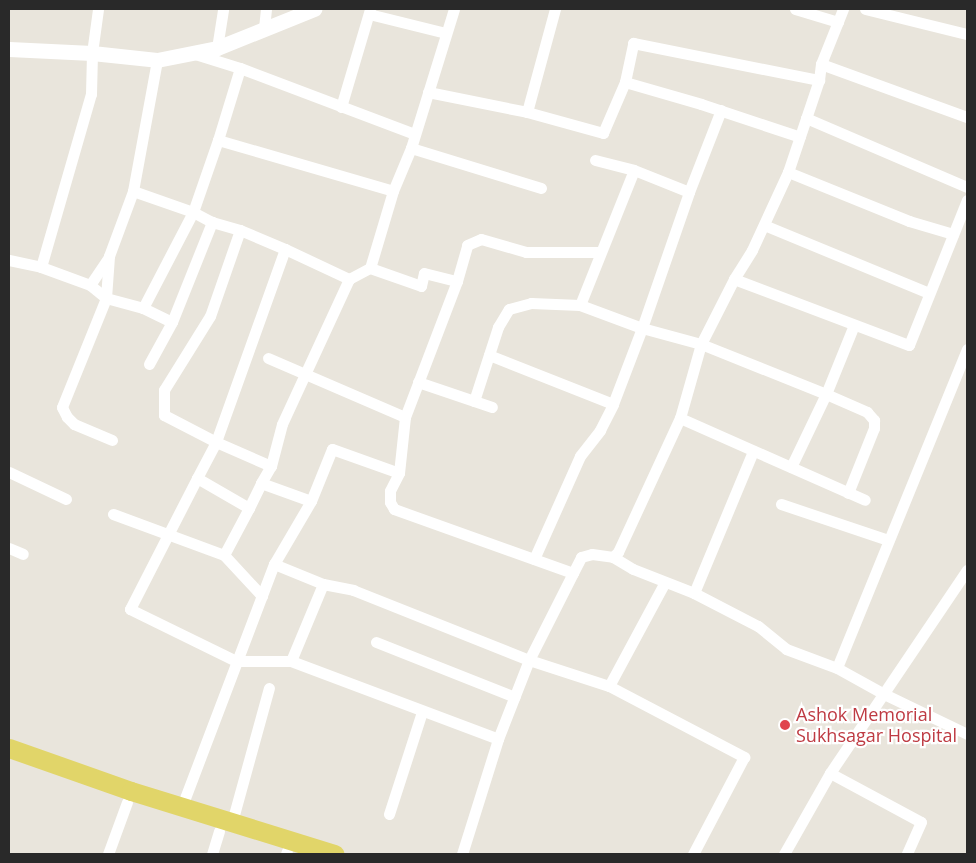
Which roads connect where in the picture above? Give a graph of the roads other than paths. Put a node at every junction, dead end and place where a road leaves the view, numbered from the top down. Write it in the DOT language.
graph roads {
  1 [pos="98,9"];
  2 [pos="223,9"];
  3 [pos="266,9"];
  4 [pos="314,9"];
  5 [pos="454,9"];
  6 [pos="555,9"];
  7 [pos="795,9"];
  8 [pos="843,9"];
  9 [pos="865,9"];
  10 [pos="370,12"];
  11 [pos="838,22"];
  12 [pos="264,28"];
  13 [pos="446,33"];
  14 [pos="967,34"];
  15 [pos="217,48"];
  16 [pos="9,49"];
  17 [pos="92,53"];
  18 [pos="195,54"];
  19 [pos="158,60"];
  20 [pos="821,64"];
  21 [pos="240,68"];
  22 [pos="819,80"];
  23 [pos="625,82"];
  24 [pos="428,92"];
  25 [pos="341,107"];
  26 [pos="721,110"];
  27 [pos="526,112"];
  28 [pos="967,117"];
  29 [pos="806,118"];
  30 [pos="415,134"];
  31 [pos="800,137"];
  32 [pos="218,140"];
  33 [pos="411,148"];
  34 [pos="595,160"];
  35 [pos="634,170"];
  36 [pos="788,172"];
  37 [pos="967,187"];
  38 [pos="541,188"];
  39 [pos="134,191"];
  40 [pos="393,191"];
  41 [pos="689,192"];
  42 [pos="967,200"];
  43 [pos="193,212"];
  44 [pos="212,222"];
  45 [pos="764,225"];
  46 [pos="240,230"];
  47 [pos="952,234"];
  48 [pos="285,249"];
  49 [pos="600,252"];
  50 [pos="109,256"];
  51 [pos="9,260"];
  52 [pos="41,267"];
  53 [pos="370,268"];
  54 [pos="349,279"];
  55 [pos="734,279"];
  56 [pos="458,281"];
  57 [pos="90,285"];
  58 [pos="929,293"];
  59 [pos="106,298"];
  60 [pos="580,306"];
  61 [pos="143,308"];
  62 [pos="172,322"];
  63 [pos="854,326"];
  64 [pos="642,328"];
  65 [pos="700,344"];
  66 [pos="967,349"];
  67 [pos="489,355"];
  68 [pos="268,358"];
  69 [pos="149,364"];
  70 [pos="305,375"];
  71 [pos="418,382"];
  72 [pos="826,394"];
  73 [pos="474,401"];
  74 [pos="613,404"];
  75 [pos="492,407"];
  76 [pos="405,417"];
  77 [pos="680,418"];
  78 [pos="112,440"];
  79 [pos="216,442"];
  80 [pos="753,450"];
  81 [pos="270,466"];
  82 [pos="791,467"];
  83 [pos="9,472"];
  84 [pos="399,473"];
  85 [pos="197,478"];
  86 [pos="261,483"];
  87 [pos="848,493"];
  88 [pos="66,499"];
  89 [pos="865,500"];
  90 [pos="311,502"];
  91 [pos="781,504"];
  92 [pos="249,508"];
  93 [pos="113,514"];
  94 [pos="168,536"];
  95 [pos="888,540"];
  96 [pos="9,548"];
  97 [pos="23,554"];
  98 [pos="224,555"];
  99 [pos="613,558"];
  100 [pos="534,559"];
  101 [pos="274,564"];
  102 [pos="967,570"];
  103 [pos="573,573"];
  104 [pos="665,582"];
  105 [pos="323,584"];
  106 [pos="694,593"];
  107 [pos="262,596"];
  108 [pos="376,642"];
  109 [pos="530,660"];
  110 [pos="236,661"];
  111 [pos="291,661"];
  112 [pos="837,668"];
  113 [pos="609,686"];
  114 [pos="269,688"];
  115 [pos="884,694"];
  116 [pos="515,697"];
  117 [pos="422,712"];
  118 [pos="967,734"];
  119 [pos="498,739"];
  120 [pos="9,748"];
  121 [pos="9,760"];
  122 [pos="830,773"];
  123 [pos="128,802"];
  124 [pos="182,806"];
  125 [pos="389,814"];
  126 [pos="226,826"];
  127 [pos="283,848"];
  128 [pos="108,854"];
  129 [pos="212,854"];
  130 [pos="334,854"];
  131 [pos="462,854"];
  132 [pos="693,854"];
  133 [pos="784,854"];
  134 [pos="907,854"];
  1 -- 17 [label="street"];
  2 -- 15 [label="street"];
  3 -- 12 [label="street"];
  4 -- 12 [label="street"];
  5 -- 13 [label="street"];
  6 -- 27 [label="street"];
  7 -- 11 [label="street"];
  8 -- 11 [label="street"];
  9 -- 14 [label="street"];
  10 -- 13 [label="street"];
  10 -- 25 [label="street"];
  11 -- 20 [label="street"];
  12 -- 15 [label="street"];
  13 -- 24 [label="street"];
  15 -- 18 [label="street"];
  16 -- 17 [label="street"];
  17 -- 19 [label="street"];
  17 -- 52 [label="street"];
  18 -- 19 [label="street"];
  18 -- 21 [label="street"];
  19 -- 39 [label="street"];
  20 -- 22 [label="street"];
  20 -- 28 [label="street"];
  21 -- 25 [label="street"];
  21 -- 32 [label="street"];
  22 -- 23 [label="street"];
  22 -- 29 [label="street"];
  23 -- 26 [label="street"];
  23 -- 27 [label="street"];
  24 -- 27 [label="street"];
  24 -- 30 [label="street"];
  25 -- 30 [label="street"];
  26 -- 31 [label="street"];
  26 -- 41 [label="street"];
  29 -- 31 [label="street"];
  29 -- 37 [label="street"];
  30 -- 33 [label="street"];
  31 -- 36 [label="street"];
  32 -- 40 [label="street"];
  32 -- 43 [label="street"];
  33 -- 38 [label="street"];
  33 -- 40 [label="street"];
  34 -- 35 [label="street"];
  35 -- 41 [label="street"];
  35 -- 49 [label="street"];
  36 -- 45 [label="street"];
  36 -- 47 [label="street"];
  39 -- 43 [label="street"];
  39 -- 50 [label="street"];
  40 -- 53 [label="street"];
  41 -- 64 [label="street"];
  42 -- 47 [label="street"];
  43 -- 44 [label="street"];
  43 -- 61 [label="street"];
  44 -- 46 [label="street"];
  44 -- 62 [label="street"];
  45 -- 55 [label="street"];
  45 -- 58 [label="street"];
  46 -- 48 [label="street"];
  46 -- 79 [label="street"];
  47 -- 58 [label="street"];
  48 -- 54 [label="street"];
  48 -- 79 [label="street"];
  49 -- 56 [label="street"];
  49 -- 60 [label="street"];
  50 -- 57 [label="street"];
  50 -- 59 [label="street"];
  51 -- 52 [label="street"];
  52 -- 57 [label="street"];
  53 -- 54 [label="street"];
  53 -- 56 [label="street"];
  54 -- 70 [label="street"];
  55 -- 63 [label="street"];
  55 -- 65 [label="street"];
  56 -- 71 [label="street"];
  57 -- 59 [label="street"];
  58 -- 63 [label="street"];
  59 -- 61 [label="street"];
  59 -- 78 [label="street"];
  60 -- 64 [label="street"];
  60 -- 67 [label="street"];
  61 -- 62 [label="street"];
  62 -- 69 [label="street"];
  63 -- 72 [label="street"];
  64 -- 65 [label="street"];
  64 -- 74 [label="street"];
  65 -- 72 [label="street"];
  65 -- 77 [label="street"];
  66 -- 95 [label="street"];
  67 -- 73 [label="street"];
  67 -- 74 [label="street"];
  68 -- 70 [label="street"];
  70 -- 76 [label="street"];
  70 -- 81 [label="street"];
  71 -- 73 [label="street"];
  71 -- 76 [label="street"];
  72 -- 82 [label="street"];
  72 -- 87 [label="street"];
  73 -- 75 [label="street"];
  74 -- 100 [label="street"];
  76 -- 84 [label="street"];
  77 -- 80 [label="street"];
  77 -- 99 [label="street"];
  79 -- 81 [label="street"];
  79 -- 85 [label="street"];
  80 -- 82 [label="street"];
  80 -- 106 [label="street"];
  81 -- 86 [label="street"];
  82 -- 87 [label="street"];
  83 -- 88 [label="street"];
  84 -- 90 [label="street"];
  84 -- 100 [label="street"];
  85 -- 92 [label="street"];
  85 -- 94 [label="street"];
  86 -- 90 [label="street"];
  86 -- 92 [label="street"];
  87 -- 89 [label="street"];
  90 -- 101 [label="street"];
  91 -- 95 [label="street"];
  92 -- 98 [label="street"];
  93 -- 94 [label="street"];
  94 -- 98 [label="street"];
  94 -- 110 [label="street"];
  95 -- 112 [label="street"];
  96 -- 97 [label="street"];
  98 -- 107 [label="street"];
  99 -- 103 [label="street"];
  99 -- 104 [label="street"];
  100 -- 103 [label="street"];
  101 -- 105 [label="street"];
  101 -- 107 [label="street"];
  102 -- 115 [label="street"];
  103 -- 109 [label="street"];
  104 -- 106 [label="street"];
  104 -- 113 [label="street"];
  105 -- 109 [label="street"];
  105 -- 111 [label="street"];
  106 -- 112 [label="street"];
  107 -- 110 [label="street"];
  108 -- 116 [label="street"];
  109 -- 113 [label="street"];
  109 -- 116 [label="street"];
  110 -- 111 [label="street"];
  110 -- 124 [label="street"];
  111 -- 117 [label="street"];
  112 -- 115 [label="street"];
  113 -- 132 [label="street"];
  114 -- 126 [label="street"];
  115 -- 118 [label="street"];
  115 -- 122 [label="street"];
  116 -- 119 [label="street"];
  117 -- 119 [label="street"];
  117 -- 125 [label="street"];
  119 -- 131 [label="street"];
  120 -- 124 [label="main road"];
  121 -- 123 [label="main road"];
  122 -- 133 [label="street"];
  122 -- 134 [label="street"];
  123 -- 126 [label="main road"];
  123 -- 128 [label="street"];
  124 -- 126 [label="main road"];
  126 -- 127 [label="main road"];
  126 -- 129 [label="street"];
  127 -- 130 [label="main road"];
}
